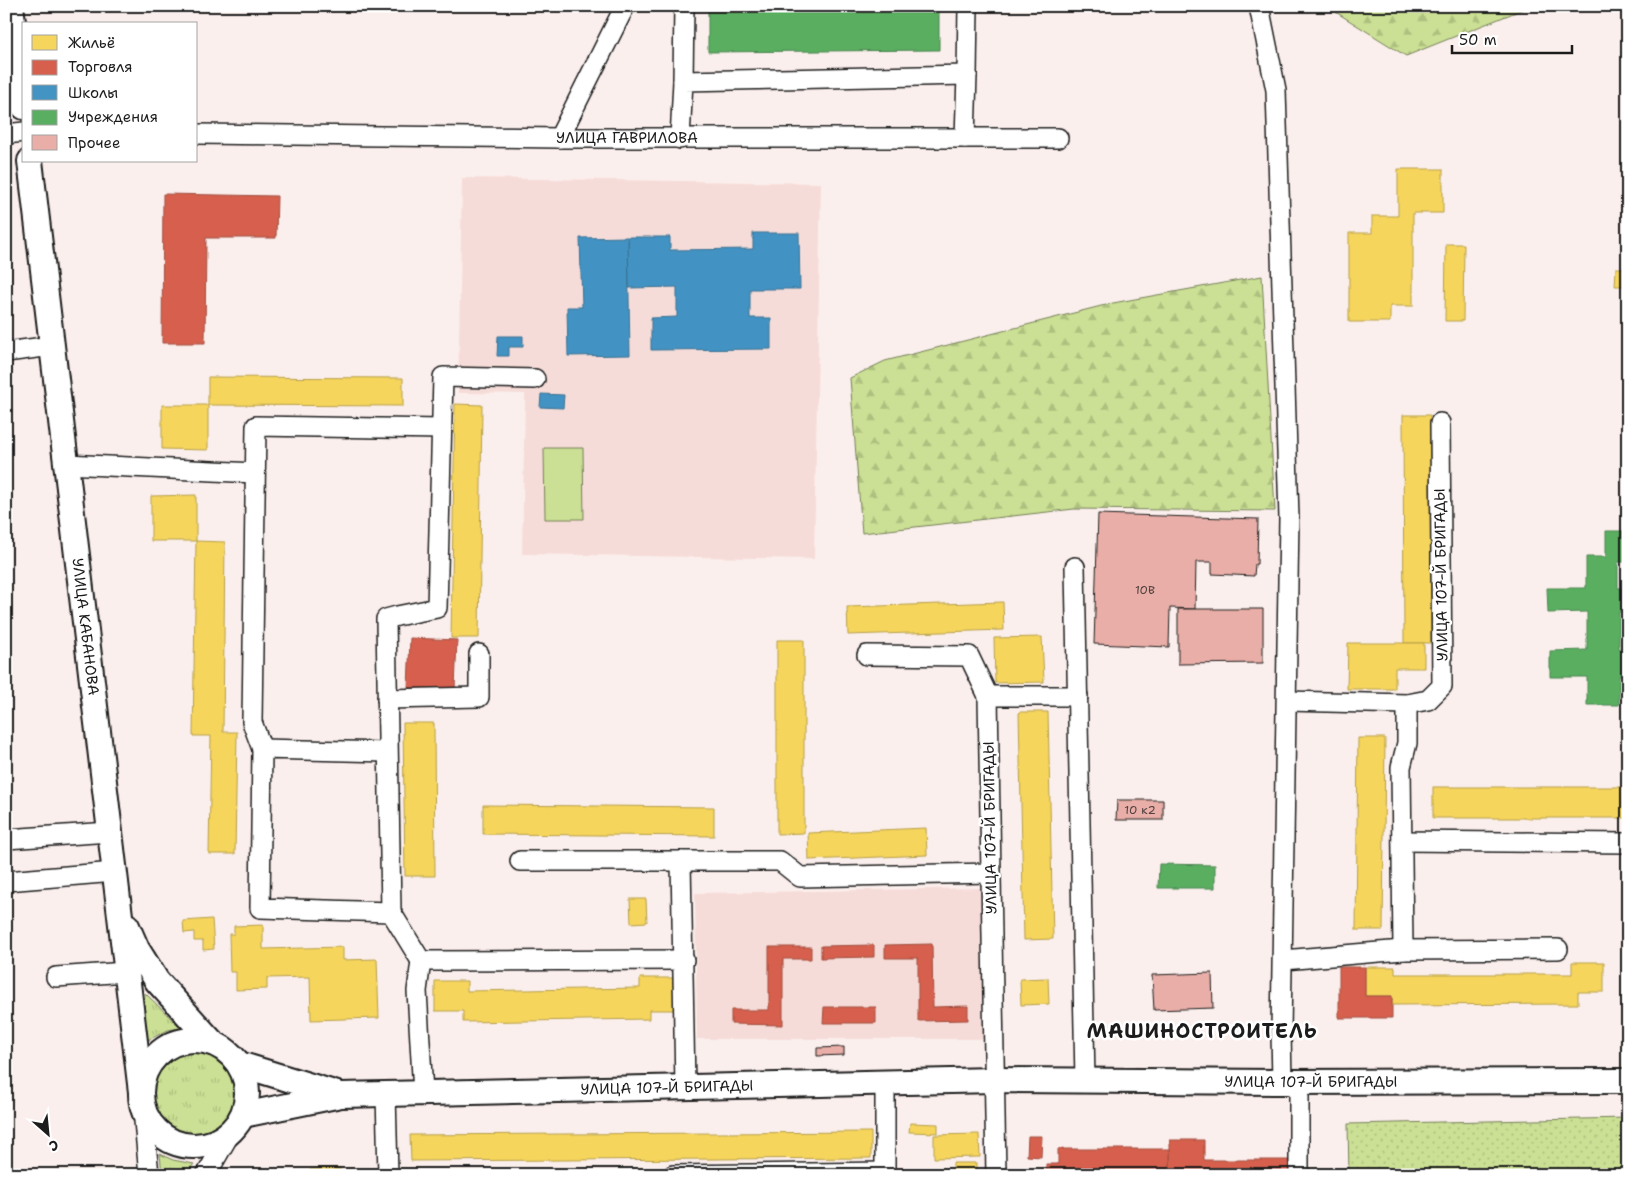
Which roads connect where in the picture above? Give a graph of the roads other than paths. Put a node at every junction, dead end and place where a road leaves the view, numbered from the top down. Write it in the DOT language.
graph roads {
  1 [pos="625,6"];
  2 [pos="684,6"];
  3 [pos="968,6"];
  4 [pos="1259,6"];
  5 [pos="10,14"];
  6 [pos="966,75"];
  7 [pos="682,81"];
  8 [pos="22,94"];
  9 [pos="22,132"];
  10 [pos="6,134"];
  11 [pos="198,134"];
  12 [pos="559,138"];
  13 [pos="680,138"];
  14 [pos="965,138"];
  15 [pos="1058,138"];
  16 [pos="30,162"];
  17 [pos="52,346"];
  18 [pos="6,352"];
  19 [pos="535,379"];
  20 [pos="1440,423"];
  21 [pos="442,429"];
  22 [pos="66,464"];
  23 [pos="255,473"];
  24 [pos="1075,567"];
  25 [pos="479,654"];
  26 [pos="867,655"];
  27 [pos="988,696"];
  28 [pos="1078,696"];
  29 [pos="387,699"];
  30 [pos="1287,701"];
  31 [pos="1407,704"];
  32 [pos="262,749"];
  33 [pos="387,752"];
  34 [pos="110,832"];
  35 [pos="6,839"];
  36 [pos="1402,841"];
  37 [pos="1628,843"];
  38 [pos="520,861"];
  39 [pos="681,861"];
  40 [pos="114,872"];
  41 [pos="991,872"];
  42 [pos="6,881"];
  43 [pos="118,906"];
  44 [pos="390,912"];
  45 [pos="1558,949"];
  46 [pos="1403,950"];
  47 [pos="684,960"];
  48 [pos="1283,960"];
  49 [pos="421,961"];
  50 [pos="126,972"];
  51 [pos="56,977"];
  52 [pos="213,1043"];
  53 [pos="239,1064"];
  54 [pos="994,1080"];
  55 [pos="1085,1080"];
  56 [pos="1628,1080"];
  57 [pos="885,1082"];
  58 [pos="1290,1082"];
  59 [pos="685,1087"];
  60 [pos="423,1093"];
  61 [pos="386,1094"];
  62 [pos="341,1095"];
  63 [pos="142,1101"];
  64 [pos="237,1122"];
  65 [pos="885,1173"];
  66 [pos="149,1175"];
  67 [pos="206,1175"];
  68 [pos="388,1175"];
  69 [pos="673,1175"];
  70 [pos="996,1175"];
  71 [pos="1299,1175"];
  1 -- 12 [label="street"];
  2 -- 7 [label="street"];
  3 -- 6 [label="street"];
  4 -- 30 [label="street"];
  5 -- 8 [label="main road"];
  6 -- 7 [label="street"];
  6 -- 14 [label="street"];
  7 -- 13 [label="street"];
  9 -- 10 [label="street"];
  11 -- 12 [label="street, УЛИЦА ГАВРИЛОВА"];
  12 -- 13 [label="street, УЛИЦА ГАВРИЛОВА"];
  13 -- 14 [label="street, УЛИЦА ГАВРИЛОВА"];
  14 -- 15 [label="street, УЛИЦА ГАВРИЛОВА"];
  16 -- 17 [label="main road, УЛИЦА КАБАНОВА"];
  17 -- 18 [label="street"];
  17 -- 22 [label="main road, УЛИЦА КАБАНОВА"];
  19 -- 21 [label="street"];
  20 -- 31 [label="street, УЛИЦА 107-Й БРИГАДЫ"];
  21 -- 23 [label="street"];
  21 -- 29 [label="street"];
  22 -- 23 [label="street"];
  22 -- 34 [label="main road, УЛИЦА КАБАНОВА"];
  23 -- 32 [label="street"];
  24 -- 28 [label="street"];
  25 -- 29 [label="street"];
  26 -- 27 [label="street, УЛИЦА 107-Й БРИГАДЫ"];
  27 -- 28 [label="street"];
  27 -- 41 [label="street, УЛИЦА 107-Й БРИГАДЫ"];
  28 -- 55 [label="street"];
  29 -- 33 [label="street"];
  30 -- 31 [label="street, УЛИЦА 107-Й БРИГАДЫ"];
  30 -- 48 [label="street"];
  31 -- 36 [label="street"];
  32 -- 33 [label="street"];
  32 -- 44 [label="street"];
  33 -- 44 [label="street"];
  34 -- 35 [label="street"];
  34 -- 40 [label="main road, УЛИЦА КАБАНОВА"];
  36 -- 37 [label="street"];
  36 -- 46 [label="street"];
  38 -- 39 [label="street"];
  39 -- 41 [label="street"];
  39 -- 47 [label="street"];
  40 -- 42 [label="street"];
  40 -- 43 [label="main road, УЛИЦА КАБАНОВА"];
  41 -- 54 [label="street, УЛИЦА 107-Й БРИГАДЫ"];
  43 -- 50 [label="main road, УЛИЦА КАБАНОВА"];
  43 -- 52 [label="main road"];
  44 -- 49 [label="street"];
  45 -- 46 [label="street"];
  46 -- 48 [label="street"];
  47 -- 49 [label="street"];
  47 -- 59 [label="street"];
  48 -- 58 [label="street"];
  49 -- 60 [label="street"];
  50 -- 51 [label="street"];
  50 -- 63 [label="main road, УЛИЦА КАБАНОВА"];
  52 -- 53 [label="main road"];
  52 -- 63 [label="main road"];
  53 -- 62 [label="main road"];
  53 -- 64 [label="main road"];
  54 -- 55 [label="main road, УЛИЦА 107-Й БРИГАДЫ"];
  54 -- 57 [label="main road, УЛИЦА 107-Й БРИГАДЫ"];
  54 -- 70 [label="street"];
  55 -- 58 [label="main road, УЛИЦА 107-Й БРИГАДЫ"];
  56 -- 58 [label="main road, УЛИЦА 107-Й БРИГАДЫ"];
  57 -- 59 [label="main road, УЛИЦА 107-Й БРИГАДЫ"];
  57 -- 65 [label="street"];
  58 -- 71 [label="street"];
  59 -- 60 [label="main road, УЛИЦА 107-Й БРИГАДЫ"];
  60 -- 61 [label="main road, УЛИЦА 107-Й БРИГАДЫ"];
  61 -- 62 [label="main road, УЛИЦА 107-Й БРИГАДЫ"];
  61 -- 68 [label="street"];
  62 -- 64 [label="main road"];
  63 -- 64 [label="main road"];
  63 -- 66 [label="street, УЛИЦА КАБАНОВА"];
  64 -- 67 [label="street"];
  65 -- 69 [label="street"];
}
